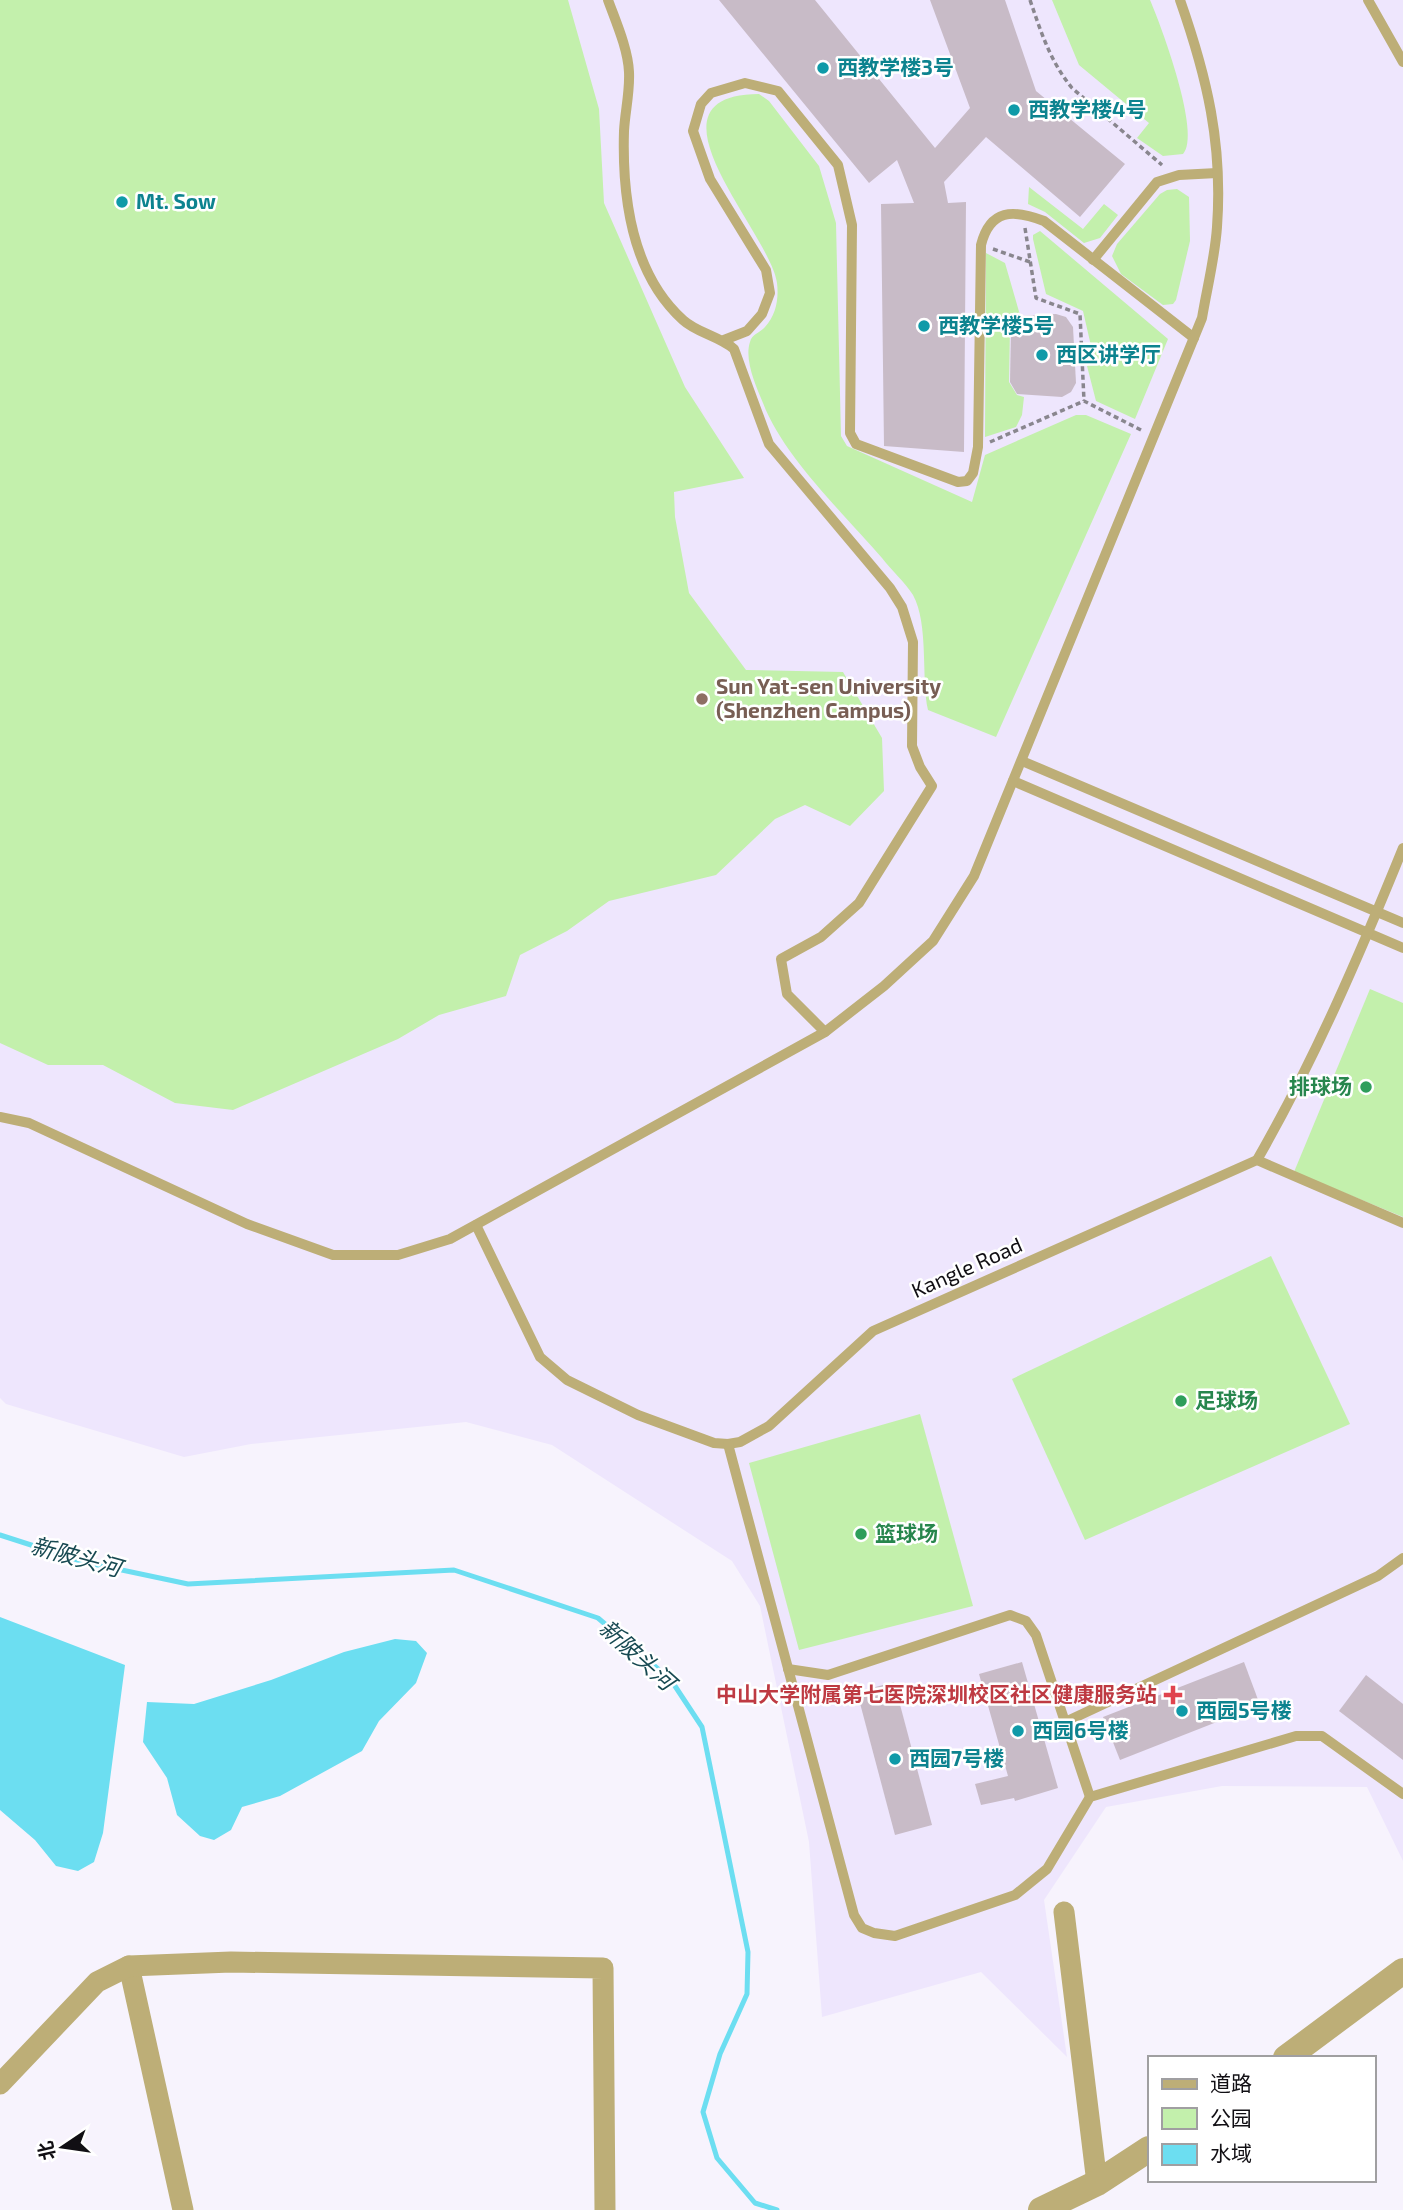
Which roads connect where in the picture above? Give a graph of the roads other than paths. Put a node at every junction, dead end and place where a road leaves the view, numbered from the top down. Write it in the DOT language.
graph roads {
  1 [pos="608,0"];
  2 [pos="1180,0"];
  3 [pos="1368,0"];
  4 [pos="1403,62"];
  5 [pos="1217,173"];
  6 [pos="1093,260"];
  7 [pos="1194,338"];
  8 [pos="724,341"];
  9 [pos="1022,761"];
  10 [pos="1013,781"];
  11 [pos="1403,848"];
  12 [pos="1377,912"];
  13 [pos="1403,923"];
  14 [pos="1368,934"];
  15 [pos="1403,948"];
  16 [pos="825,1032"];
  17 [pos="0,1117"];
  18 [pos="1257,1160"];
  19 [pos="1403,1223"];
  20 [pos="476,1225"];
  21 [pos="728,1444"];
  22 [pos="1403,1558"];
  23 [pos="788,1669"];
  24 [pos="1063,1723"];
  25 [pos="1403,1794"];
  26 [pos="1090,1797"];
  27 [pos="1064,1912"];
  28 [pos="129,1966"];
  29 [pos="1403,1971"];
  30 [pos="1289,2056"];
  31 [pos="0,2084"];
  32 [pos="1148,2150"];
  33 [pos="1097,2183"];
  34 [pos="183,2210"];
  35 [pos="605,2210"];
  36 [pos="1041,2210"];
  1 -- 8 [label="lane"];
  2 -- 5 [label="lane"];
  3 -- 4 [label="lane"];
  5 -- 6 [label="lane"];
  5 -- 7 [label="lane"];
  6 -- 7 [label="lane"];
  6 -- 8 [label="lane"];
  7 -- 9 [label="lane"];
  8 -- 16 [label="lane"];
  9 -- 10 [label="lane"];
  9 -- 12 [label="lane"];
  10 -- 14 [label="lane"];
  10 -- 16 [label="lane"];
  11 -- 12 [label="lane"];
  12 -- 13 [label="lane"];
  12 -- 14 [label="lane"];
  14 -- 15 [label="lane"];
  14 -- 18 [label="lane"];
  16 -- 20 [label="lane"];
  17 -- 20 [label="lane"];
  18 -- 19 [label="lane"];
  18 -- 21 [label="lane, Kangle Road"];
  20 -- 21 [label="lane"];
  21 -- 23 [label="lane"];
  22 -- 24 [label="lane"];
  23 -- 24 [label="lane"];
  23 -- 26 [label="lane"];
  24 -- 26 [label="lane"];
  25 -- 26 [label="lane"];
  27 -- 33 [label="street"];
  28 -- 31 [label="street"];
  28 -- 34 [label="street"];
  28 -- 35 [label="street"];
  29 -- 30 [label="street"];
  32 -- 33 [label="street"];
  33 -- 36 [label="street"];
}
